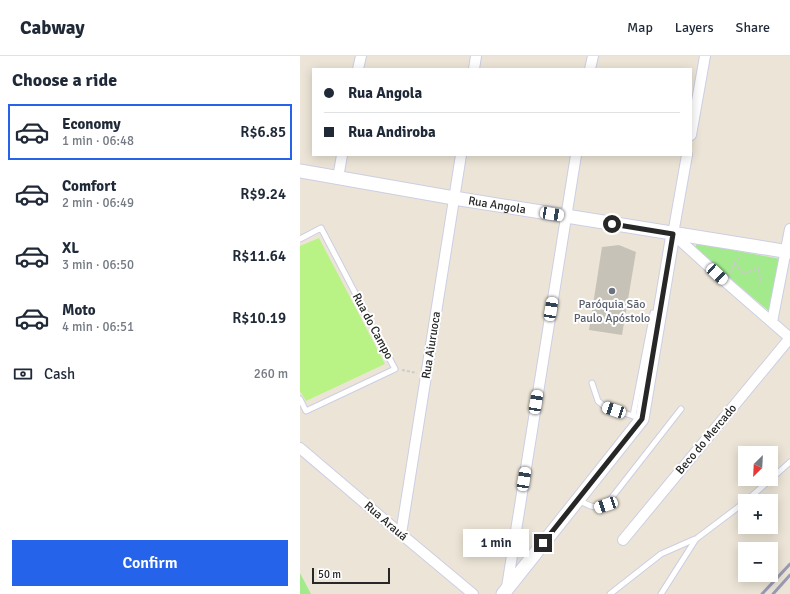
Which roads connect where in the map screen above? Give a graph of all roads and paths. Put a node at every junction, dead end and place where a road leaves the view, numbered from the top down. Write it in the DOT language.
graph roads {
  1 [pos="361,56"];
  2 [pos="476,56"];
  3 [pos="593,56"];
  4 [pos="705,56"];
  5 [pos="358,68"];
  6 [pos="474,68"];
  7 [pos="590,68"];
  8 [pos="692,129"];
  9 [pos="342,156"];
  10 [pos="461,156"];
  11 [pos="576,156"];
  12 [pos="687,156"];
  13 [pos="300,171"];
  14 [pos="338,178"];
  15 [pos="454,198"];
  16 [pos="566,216"];
  17 [pos="790,229"];
  18 [pos="673,234"];
  19 [pos="300,239"];
  20 [pos="751,246"];
  21 [pos="788,251"];
  22 [pos="734,263"];
  23 [pos="728,284"];
  24 [pos="761,284"];
  25 [pos="654,308"];
  26 [pos="772,322"];
  27 [pos="790,338"];
  28 [pos="395,368"];
  29 [pos="426,375"];
  30 [pos="592,383"];
  31 [pos="300,399"];
  32 [pos="681,409"];
  33 [pos="637,418"];
  34 [pos="300,448"];
  35 [pos="790,462"];
  36 [pos="778,473"];
  37 [pos="763,486"];
  38 [pos="754,494"];
  39 [pos="578,499"];
  40 [pos="738,507"];
  41 [pos="401,534"];
  42 [pos="696,539"];
  43 [pos="623,540"];
  44 [pos="505,591"];
  45 [pos="473,594"];
  46 [pos="610,594"];
  47 [pos="662,594"];
  1 -- 5 [label="street"];
  2 -- 6 [label="street"];
  3 -- 7 [label="street"];
  4 -- 8 [label="street"];
  9 -- 14 [label="street"];
  10 -- 15 [label="street, Rua Aiuruoca"];
  11 -- 16 [label="street"];
  12 -- 18 [label="street"];
  13 -- 14 [label="street, Rua Angola"];
  14 -- 15 [label="street, Rua Angola"];
  15 -- 16 [label="street, Rua Angola"];
  15 -- 29 [label="street, Rua Aiuruoca"];
  16 -- 18 [label="street, Rua Angola"];
  16 -- 44 [label="street"];
  17 -- 21 [label="street"];
  18 -- 20 [label="street, Rua Angola"];
  18 -- 23 [label="street"];
  18 -- 33 [label="street"];
  19 -- 28 [label="lane, Rua do Campo"];
  20 -- 21 [label="street, Rua Angola"];
  20 -- 22 [label="path"];
  21 -- 26 [label="street"];
  22 -- 23 [label="path"];
  22 -- 24 [label="path"];
  23 -- 26 [label="street"];
  25 -- 33 [label="lane"];
  26 -- 27 [label="street"];
  27 -- 43 [label="street, Beco do Mercado"];
  28 -- 29 [label="path"];
  28 -- 31 [label="lane, Rua do Campo"];
  29 -- 41 [label="street, Rua Aiuruoca"];
  30 -- 33 [label="lane"];
  32 -- 39 [label="lane"];
  33 -- 39 [label="street"];
  34 -- 41 [label="street, Rua Arauá"];
  35 -- 36 [label="lane"];
  37 -- 38 [label="lane"];
  39 -- 44 [label="street"];
  40 -- 42 [label="lane"];
  41 -- 45 [label="street, Rua Arauá"];
  42 -- 46 [label="lane"];
  42 -- 47 [label="lane"];
}
